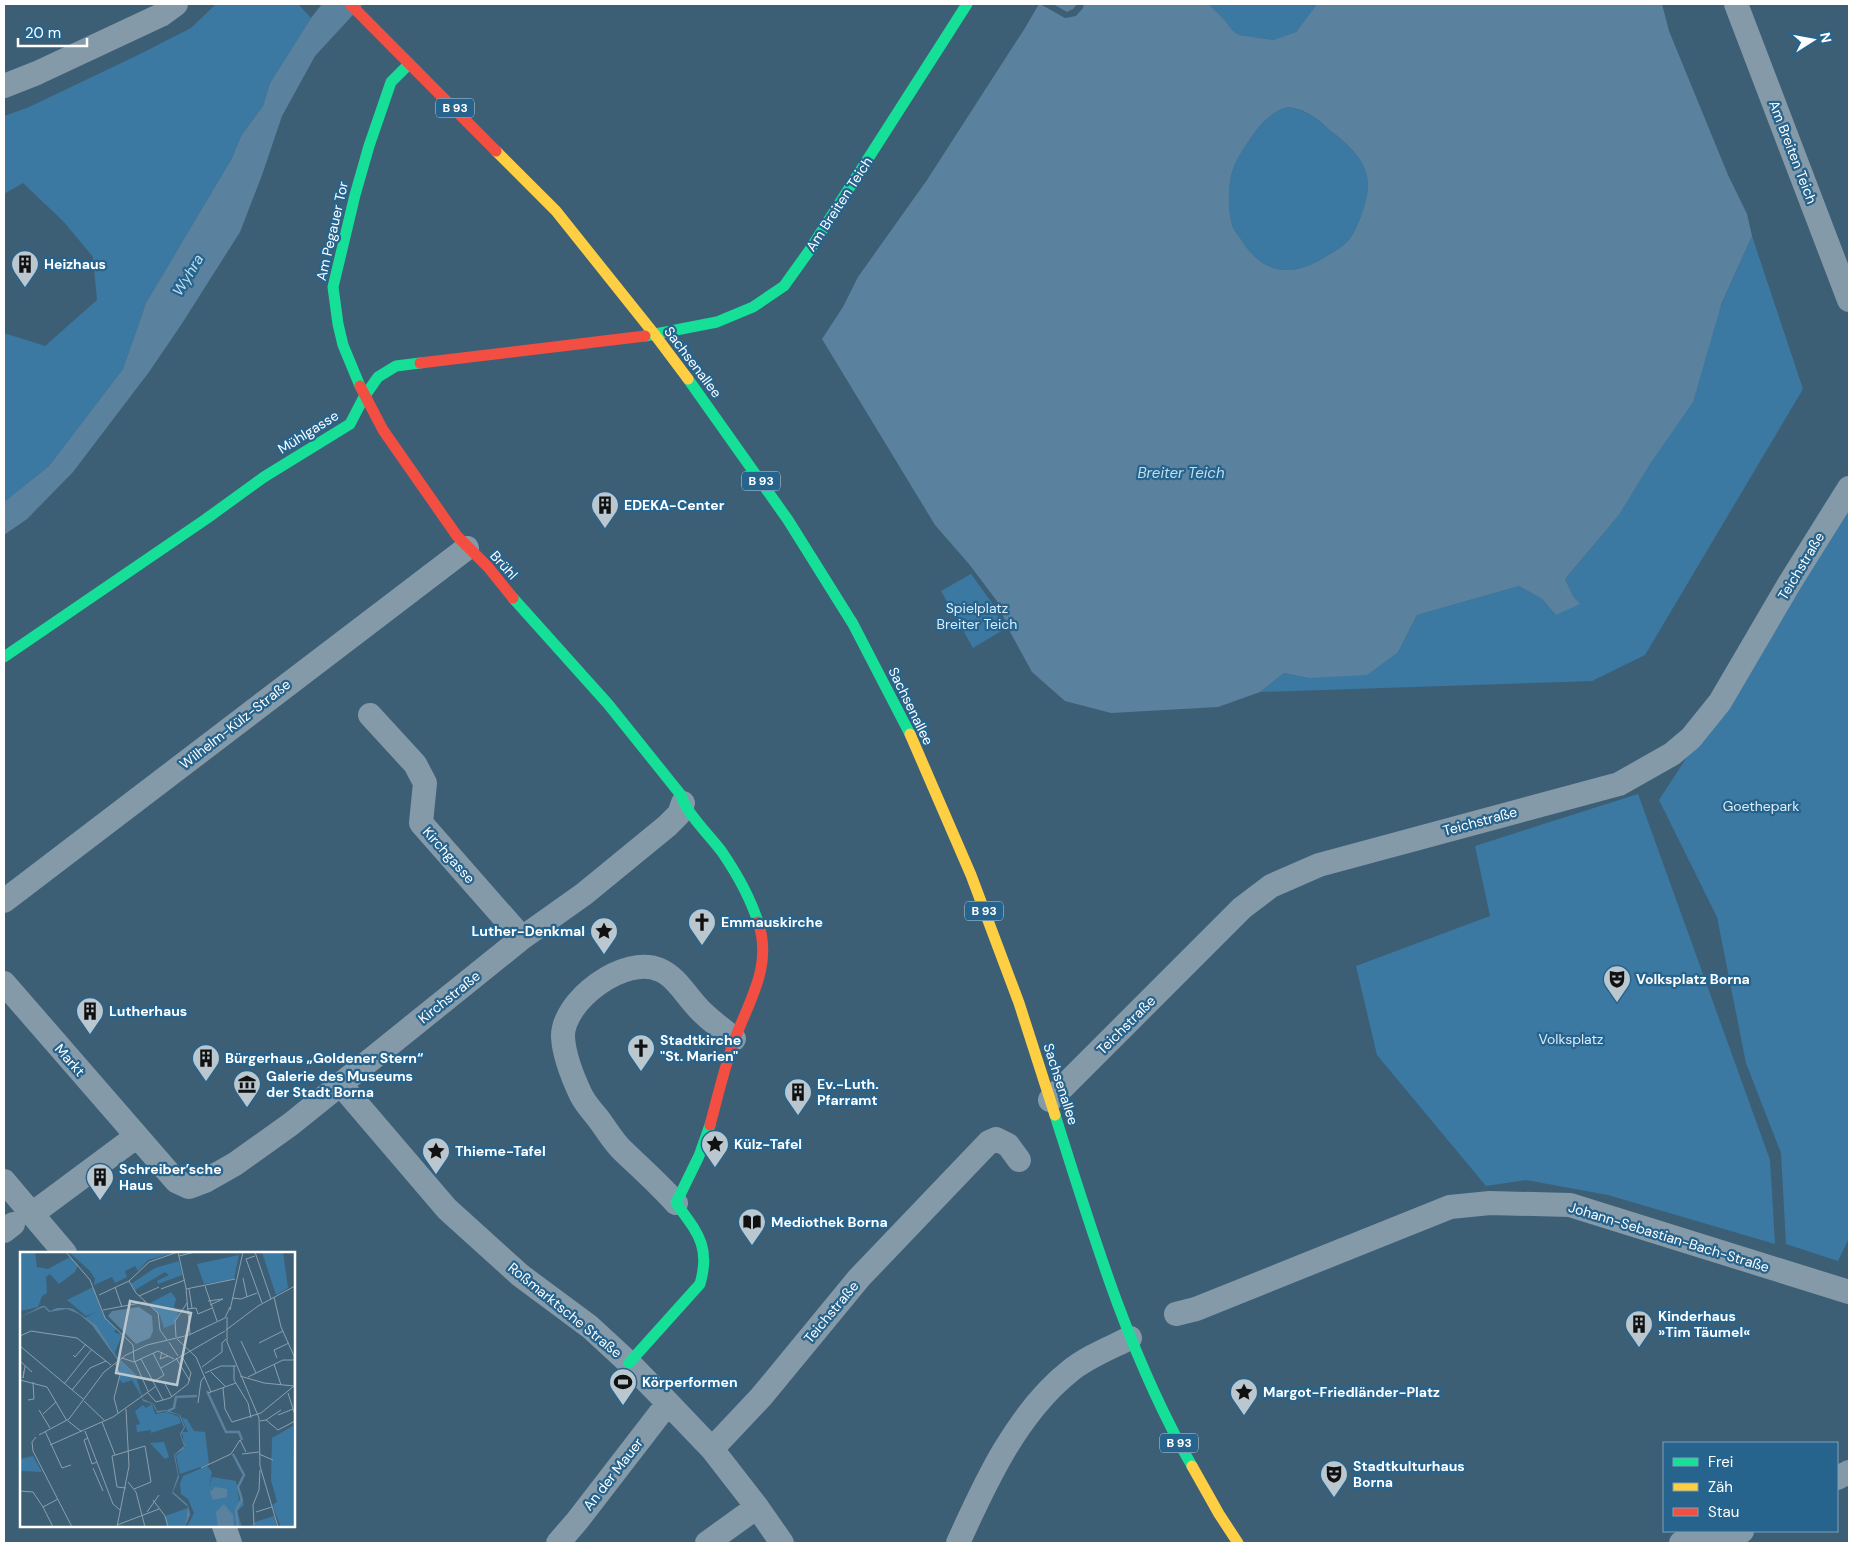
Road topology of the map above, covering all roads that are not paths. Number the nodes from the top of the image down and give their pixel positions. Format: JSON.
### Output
{"nodes":[{"id":1,"x":176,"y":4,"type":"edge"},
{"id":2,"x":350,"y":4,"type":"edge"},
{"id":3,"x":967,"y":4,"type":"edge"},
{"id":4,"x":1736,"y":4,"type":"edge"},
{"id":5,"x":409,"y":64,"type":"junction"},
{"id":6,"x":4,"y":86,"type":"edge"},
{"id":7,"x":1849,"y":300,"type":"edge"},
{"id":8,"x":338,"y":324,"type":"joint"},
{"id":9,"x":655,"y":335,"type":"junction"},
{"id":10,"x":364,"y":397,"type":"junction"},
{"id":11,"x":1849,"y":488,"type":"edge"},
{"id":12,"x":467,"y":548,"type":"junction"},
{"id":13,"x":4,"y":657,"type":"edge"},
{"id":14,"x":370,"y":715,"type":"dead end"},
{"id":15,"x":683,"y":803,"type":"junction"},
{"id":16,"x":4,"y":901,"type":"edge"},
{"id":17,"x":522,"y":938,"type":"junction"},
{"id":18,"x":4,"y":983,"type":"edge"},
{"id":19,"x":734,"y":1039,"type":"junction"},
{"id":20,"x":340,"y":1085,"type":"junction"},
{"id":21,"x":1050,"y":1100,"type":"junction"},
{"id":22,"x":137,"y":1136,"type":"junction"},
{"id":23,"x":1019,"y":1160,"type":"dead end"},
{"id":24,"x":4,"y":1181,"type":"edge"},
{"id":25,"x":205,"y":1181,"type":"joint"},
{"id":26,"x":676,"y":1202,"type":"junction"},
{"id":27,"x":16,"y":1223,"type":"edge"},
{"id":28,"x":63,"y":1252,"type":"edge"},
{"id":29,"x":1849,"y":1292,"type":"edge"},
{"id":30,"x":1176,"y":1314,"type":"dead end"},
{"id":31,"x":1130,"y":1338,"type":"junction"},
{"id":32,"x":629,"y":1363,"type":"junction"},
{"id":33,"x":668,"y":1403,"type":"junction"},
{"id":34,"x":712,"y":1450,"type":"junction"},
{"id":35,"x":757,"y":1507,"type":"junction"},
{"id":36,"x":224,"y":1527,"type":"edge"},
{"id":37,"x":1737,"y":1532,"type":"edge"},
{"id":38,"x":230,"y":1543,"type":"edge"},
{"id":39,"x":558,"y":1543,"type":"edge"},
{"id":40,"x":707,"y":1543,"type":"edge"},
{"id":41,"x":782,"y":1543,"type":"edge"},
{"id":42,"x":958,"y":1543,"type":"edge"},
{"id":43,"x":1238,"y":1543,"type":"edge"},
{"id":44,"x":1681,"y":1543,"type":"edge"}],
"edges":[{"from":1,"to":6,"type":"street"},
{"from":2,"to":5,"type":"street","name":"Sachsenallee","number":"B 93"},
{"from":3,"to":9,"type":"street","name":"Am Breiten Teich"},
{"from":4,"to":7,"type":"street","name":"Am Breiten Teich"},
{"from":5,"to":8,"type":"street","name":"Am Pegauer Tor"},
{"from":5,"to":9,"type":"street","name":"Sachsenallee","number":"B 93"},
{"from":8,"to":10,"type":"street","name":"Brühl"},
{"from":9,"to":10,"type":"street","name":"Mühlgasse"},
{"from":9,"to":21,"type":"street","name":"Sachsenallee","number":"B 93"},
{"from":10,"to":12,"type":"street","name":"Brühl"},
{"from":10,"to":13,"type":"street","name":"Mühlgasse"},
{"from":11,"to":21,"type":"street","name":"Teichstraße"},
{"from":12,"to":15,"type":"street","name":"Brühl"},
{"from":12,"to":16,"type":"street","name":"Wilhelm-Külz-Straße"},
{"from":14,"to":17,"type":"street","name":"Kirchgasse"},
{"from":15,"to":17,"type":"street","name":"Kirchstraße"},
{"from":15,"to":19,"type":"street","name":"Brühl"},
{"from":17,"to":20,"type":"street","name":"Kirchstraße"},
{"from":18,"to":22,"type":"street","name":"Markt"},
{"from":19,"to":26,"type":"street","name":"Brühl"},
{"from":19,"to":26,"type":"street"},
{"from":20,"to":25,"type":"street","name":"Kirchstraße"},
{"from":20,"to":32,"type":"street","name":"Roßmarktsche Straße"},
{"from":21,"to":31,"type":"street","name":"Sachsenallee","number":"B 93"},
{"from":22,"to":25,"type":"street","name":"Markt"},
{"from":22,"to":27,"type":"street"},
{"from":23,"to":34,"type":"street","name":"Teichstraße"},
{"from":24,"to":27,"type":"street"},
{"from":26,"to":32,"type":"street"},
{"from":27,"to":28,"type":"street"},
{"from":29,"to":30,"type":"street","name":"Johann-Sebastian-Bach-Straße"},
{"from":31,"to":42,"type":"street"},
{"from":31,"to":43,"type":"street","name":"Sachsenallee","number":"B 93"},
{"from":32,"to":33,"type":"street","name":"Roßmarktsche Straße"},
{"from":33,"to":34,"type":"street","name":"Roßmarktsche Straße"},
{"from":33,"to":39,"type":"street","name":"An der Mauer"},
{"from":34,"to":35,"type":"street","name":"Roßmarktsche Straße"},
{"from":35,"to":40,"type":"street"},
{"from":35,"to":41,"type":"street","name":"Roßmarktsche Straße"},
{"from":36,"to":38,"type":"street"},
{"from":37,"to":44,"type":"street"}]}
